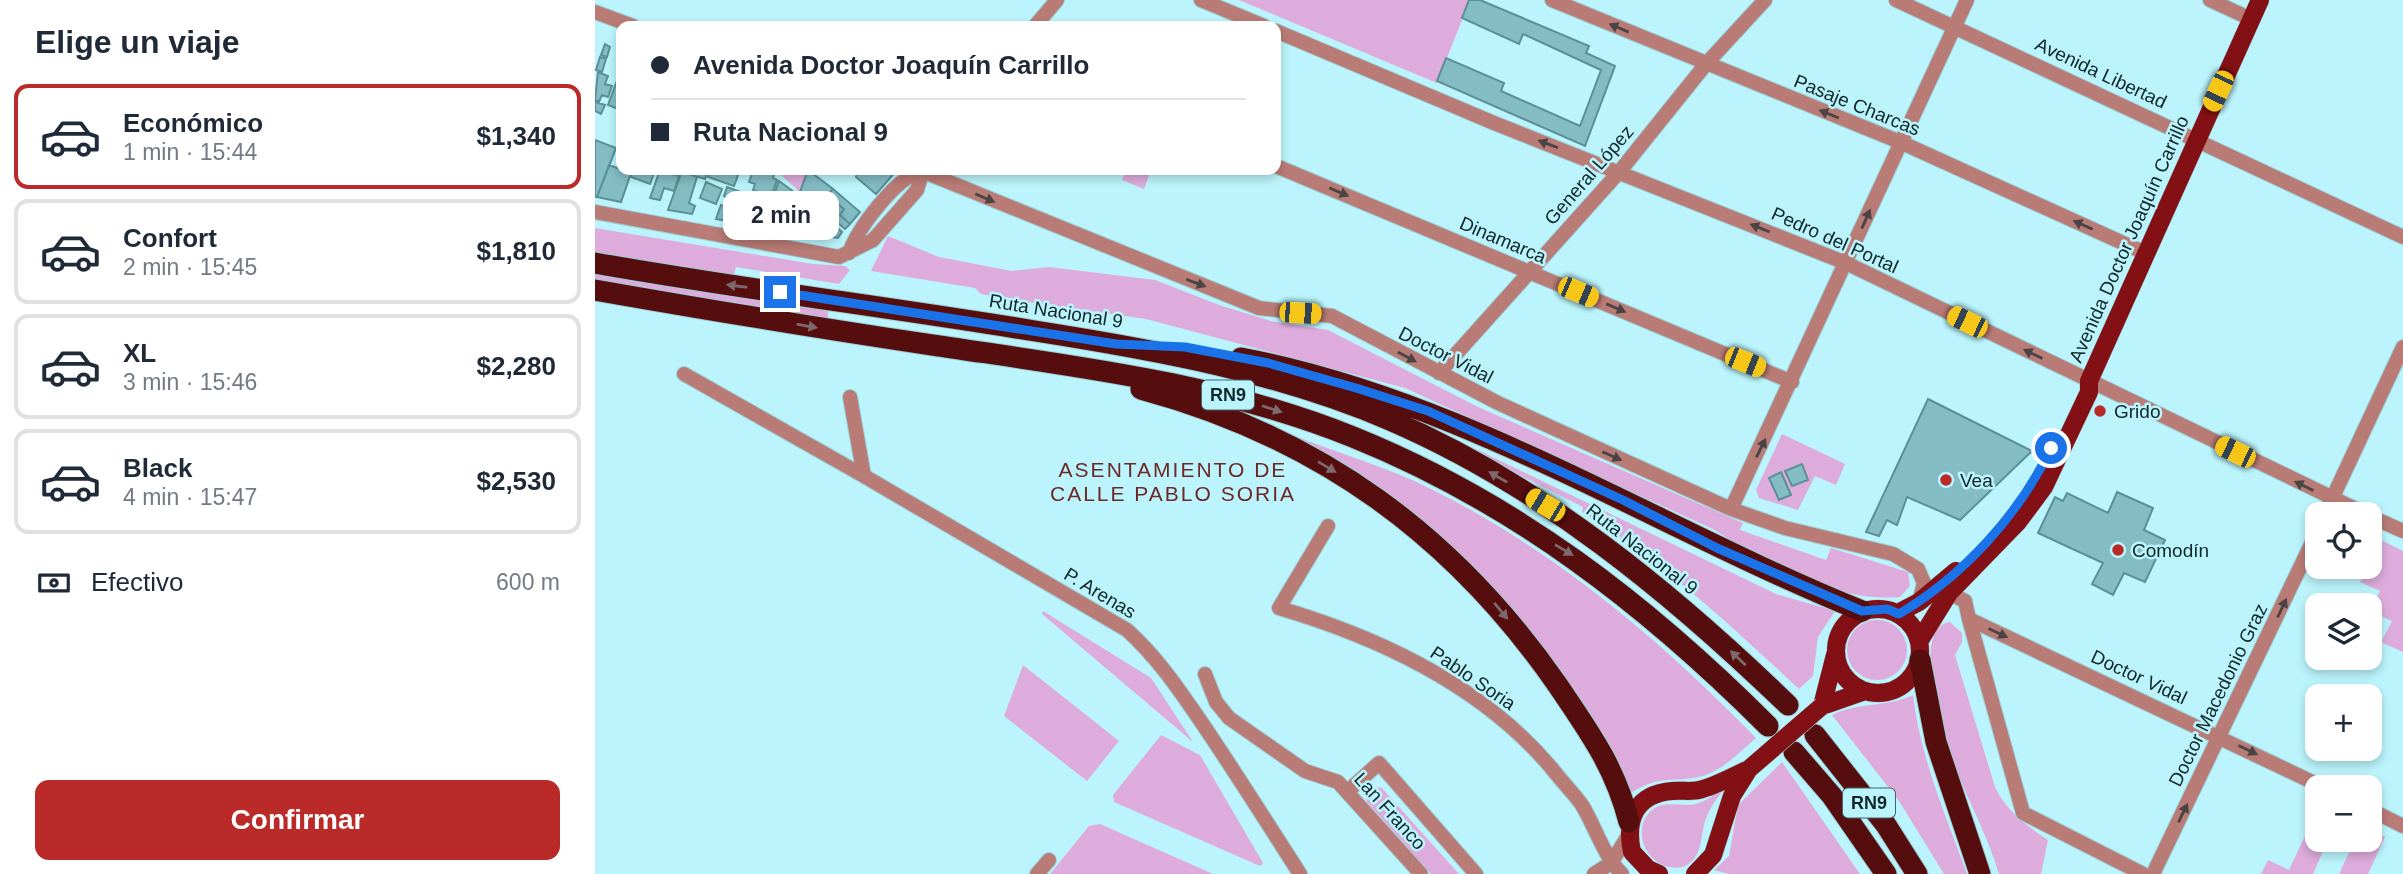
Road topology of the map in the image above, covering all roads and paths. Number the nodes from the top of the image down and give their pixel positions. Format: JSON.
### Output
{"nodes":[{"id":1,"x":1057,"y":0,"type":"edge"},
{"id":2,"x":1202,"y":0,"type":"edge"},
{"id":3,"x":1552,"y":0,"type":"edge"},
{"id":4,"x":1765,"y":0,"type":"edge"},
{"id":5,"x":1896,"y":0,"type":"edge"},
{"id":6,"x":1967,"y":0,"type":"edge"},
{"id":7,"x":2210,"y":0,"type":"edge"},
{"id":8,"x":2260,"y":0,"type":"edge"},
{"id":9,"x":595,"y":12,"type":"edge"},
{"id":10,"x":2251,"y":19,"type":"junction"},
{"id":11,"x":619,"y":21,"type":"edge"},
{"id":12,"x":1039,"y":21,"type":"edge"},
{"id":13,"x":1252,"y":21,"type":"edge"},
{"id":14,"x":1955,"y":25,"type":"junction"},
{"id":15,"x":1281,"y":33,"type":"edge"},
{"id":16,"x":1706,"y":64,"type":"junction"},
{"id":17,"x":2196,"y":139,"type":"junction"},
{"id":18,"x":1900,"y":142,"type":"junction"},
{"id":19,"x":1281,"y":168,"type":"edge"},
{"id":20,"x":1620,"y":171,"type":"junction"},
{"id":21,"x":921,"y":175,"type":"edge"},
{"id":22,"x":934,"y":175,"type":"edge"},
{"id":23,"x":595,"y":212,"type":"edge"},
{"id":24,"x":2403,"y":237,"type":"edge"},
{"id":25,"x":2145,"y":253,"type":"junction"},
{"id":26,"x":595,"y":263,"type":"edge"},
{"id":27,"x":1846,"y":263,"type":"junction"},
{"id":28,"x":1530,"y":272,"type":"junction"},
{"id":29,"x":595,"y":290,"type":"edge"},
{"id":30,"x":1116,"y":344,"type":"junction"},
{"id":31,"x":2403,"y":347,"type":"edge"},
{"id":32,"x":1034,"y":359,"type":"junction"},
{"id":33,"x":1439,"y":373,"type":"junction"},
{"id":34,"x":684,"y":374,"type":"dead end"},
{"id":35,"x":2397,"y":377,"type":"edge"},
{"id":36,"x":2089,"y":381,"type":"junction"},
{"id":37,"x":1793,"y":382,"type":"junction"},
{"id":38,"x":849,"y":397,"type":"dead end"},
{"id":39,"x":864,"y":476,"type":"junction"},
{"id":40,"x":2332,"y":499,"type":"junction"},
{"id":41,"x":2331,"y":502,"type":"edge"},
{"id":42,"x":2339,"y":502,"type":"edge"},
{"id":43,"x":1731,"y":509,"type":"junction"},
{"id":44,"x":2382,"y":522,"type":"edge"},
{"id":45,"x":1328,"y":526,"type":"dead end"},
{"id":46,"x":2403,"y":531,"type":"edge"},
{"id":47,"x":2305,"y":558,"type":"edge"},
{"id":48,"x":1949,"y":593,"type":"junction"},
{"id":49,"x":1919,"y":601,"type":"junction"},
{"id":50,"x":1862,"y":611,"type":"junction"},
{"id":51,"x":1899,"y":614,"type":"junction"},
{"id":52,"x":1969,"y":619,"type":"junction"},
{"id":53,"x":1920,"y":650,"type":"junction"},
{"id":54,"x":1836,"y":652,"type":"junction"},
{"id":55,"x":1205,"y":674,"type":"dead end"},
{"id":56,"x":1865,"y":691,"type":"junction"},
{"id":57,"x":1788,"y":705,"type":"dead end"},
{"id":58,"x":1822,"y":706,"type":"junction"},
{"id":59,"x":1768,"y":726,"type":"dead end"},
{"id":60,"x":1815,"y":735,"type":"dead end"},
{"id":61,"x":2221,"y":737,"type":"junction"},
{"id":62,"x":1794,"y":752,"type":"dead end"},
{"id":63,"x":1749,"y":769,"type":"junction"},
{"id":64,"x":2305,"y":778,"type":"edge"},
{"id":65,"x":1347,"y":792,"type":"junction"},
{"id":66,"x":2382,"y":815,"type":"edge"},
{"id":67,"x":2403,"y":825,"type":"edge"},
{"id":68,"x":1629,"y":829,"type":"junction"},
{"id":69,"x":1049,"y":860,"type":"dead end"},
{"id":70,"x":1611,"y":863,"type":"junction"},
{"id":71,"x":1037,"y":874,"type":"edge"},
{"id":72,"x":1300,"y":874,"type":"edge"},
{"id":73,"x":1421,"y":874,"type":"edge"},
{"id":74,"x":1476,"y":874,"type":"edge"},
{"id":75,"x":1594,"y":874,"type":"edge"},
{"id":76,"x":1622,"y":874,"type":"edge"},
{"id":77,"x":1654,"y":874,"type":"edge"},
{"id":78,"x":1659,"y":874,"type":"edge"},
{"id":79,"x":1695,"y":874,"type":"edge"},
{"id":80,"x":1886,"y":874,"type":"edge"},
{"id":81,"x":1917,"y":874,"type":"edge"},
{"id":82,"x":1980,"y":874,"type":"edge"},
{"id":83,"x":2143,"y":874,"type":"edge"},
{"id":84,"x":2153,"y":874,"type":"edge"}],
"edges":[{"from":1,"to":12,"type":"street"},
{"from":2,"to":13,"type":"street"},
{"from":16,"to":3,"type":"street","name":"Pasaje Charcas","one_way":true},
{"from":4,"to":16,"type":"street","name":"General López"},
{"from":5,"to":14,"type":"street","name":"Avenida Libertad"},
{"from":6,"to":14,"type":"street"},
{"from":7,"to":10,"type":"street"},
{"from":8,"to":10,"type":"main road","name":"Avenida Doctor Joaquín Carrillo"},
{"from":9,"to":11,"type":"street"},
{"from":10,"to":17,"type":"main road","name":"Avenida Doctor Joaquín Carrillo"},
{"from":14,"to":17,"type":"street","name":"Avenida Libertad"},
{"from":14,"to":18,"type":"street"},
{"from":20,"to":15,"type":"street","name":"Pedro del Portal","one_way":true},
{"from":18,"to":16,"type":"street","name":"Pasaje Charcas","one_way":true},
{"from":16,"to":20,"type":"street","name":"General López"},
{"from":17,"to":24,"type":"street","name":"Avenida Libertad"},
{"from":17,"to":25,"type":"main road","name":"Avenida Doctor Joaquín Carrillo"},
{"from":25,"to":18,"type":"street","name":"Pasaje Charcas","one_way":true},
{"from":27,"to":18,"type":"street","one_way":true},
{"from":19,"to":28,"type":"street","name":"Dinamarca","one_way":true},
{"from":27,"to":20,"type":"street","name":"Pedro del Portal","one_way":true},
{"from":20,"to":28,"type":"street","name":"General López"},
{"from":21,"to":23,"type":"street"},
{"from":22,"to":33,"type":"street","name":"Doctor Vidal","one_way":true},
{"from":25,"to":36,"type":"main road","name":"Avenida Doctor Joaquín Carrillo"},
{"from":30,"to":26,"type":"highway","name":"Ruta Nacional 9","number":"RN9","one_way":true},
{"from":36,"to":27,"type":"street","name":"Pedro del Portal","one_way":true},
{"from":27,"to":37,"type":"street"},
{"from":28,"to":33,"type":"street","name":"General López"},
{"from":28,"to":37,"type":"street","name":"Dinamarca","one_way":true},
{"from":29,"to":32,"type":"highway","number":"RN9","one_way":true},
{"from":30,"to":50,"type":"highway"},
{"from":57,"to":30,"type":"highway","name":"Ruta Nacional 9","number":"RN9","one_way":true},
{"from":31,"to":35,"type":"street"},
{"from":32,"to":59,"type":"highway","number":"RN9","one_way":true},
{"from":32,"to":68,"type":"highway","one_way":true},
{"from":33,"to":43,"type":"street","name":"Doctor Vidal","one_way":true},
{"from":34,"to":39,"type":"street","name":"P. Arenas"},
{"from":35,"to":40,"type":"street"},
{"from":40,"to":36,"type":"street","name":"Pedro del Portal","one_way":true},
{"from":36,"to":48,"type":"main road","name":"Avenida Doctor Joaquín Carrillo"},
{"from":36,"to":49,"type":"main road","name":"Avenida Doctor Joaquín Carrillo"},
{"from":43,"to":37,"type":"street","one_way":true},
{"from":38,"to":39,"type":"street"},
{"from":39,"to":72,"type":"street","name":"P. Arenas"},
{"from":40,"to":41,"type":"street"},
{"from":40,"to":42,"type":"street","name":"Pedro del Portal"},
{"from":43,"to":49,"type":"street","name":"Doctor Vidal"},
{"from":44,"to":46,"type":"street","name":"Pedro del Portal"},
{"from":45,"to":70,"type":"street","name":"Pablo Soria"},
{"from":61,"to":47,"type":"street","name":"Doctor Macedonio Graz","one_way":true},
{"from":48,"to":52,"type":"street","name":"Doctor Vidal"},
{"from":48,"to":53,"type":"main road","name":"Avenida Doctor Joaquín Carrillo"},
{"from":49,"to":51,"type":"main road","name":"Avenida Doctor Joaquín Carrillo"},
{"from":50,"to":51,"type":"main road"},
{"from":50,"to":54,"type":"main road"},
{"from":51,"to":53,"type":"main road"},
{"from":52,"to":61,"type":"street","name":"Doctor Vidal","one_way":true},
{"from":52,"to":83,"type":"street"},
{"from":53,"to":56,"type":"main road"},
{"from":53,"to":82,"type":"highway"},
{"from":54,"to":56,"type":"main road"},
{"from":54,"to":58,"type":"main road"},
{"from":55,"to":65,"type":"street","name":"Lan Franco"},
{"from":56,"to":58,"type":"main road"},
{"from":58,"to":63,"type":"main road","bridge":true},
{"from":60,"to":81,"type":"highway","number":"RN9"},
{"from":61,"to":64,"type":"street","name":"Doctor Vidal","one_way":true},
{"from":84,"to":61,"type":"street","name":"Doctor Macedonio Graz","one_way":true},
{"from":62,"to":80,"type":"highway","number":"RN9"},
{"from":63,"to":68,"type":"main road"},
{"from":63,"to":79,"type":"main road"},
{"from":65,"to":73,"type":"street","name":"Lan Franco"},
{"from":65,"to":74,"type":"street"},
{"from":66,"to":67,"type":"street"},
{"from":68,"to":70,"type":"street"},
{"from":68,"to":78,"type":"main road"},
{"from":69,"to":71,"type":"street"},
{"from":70,"to":75,"type":"street"},
{"from":70,"to":76,"type":"street","name":"Pablo Soria"},
{"from":70,"to":77,"type":"street"}]}
